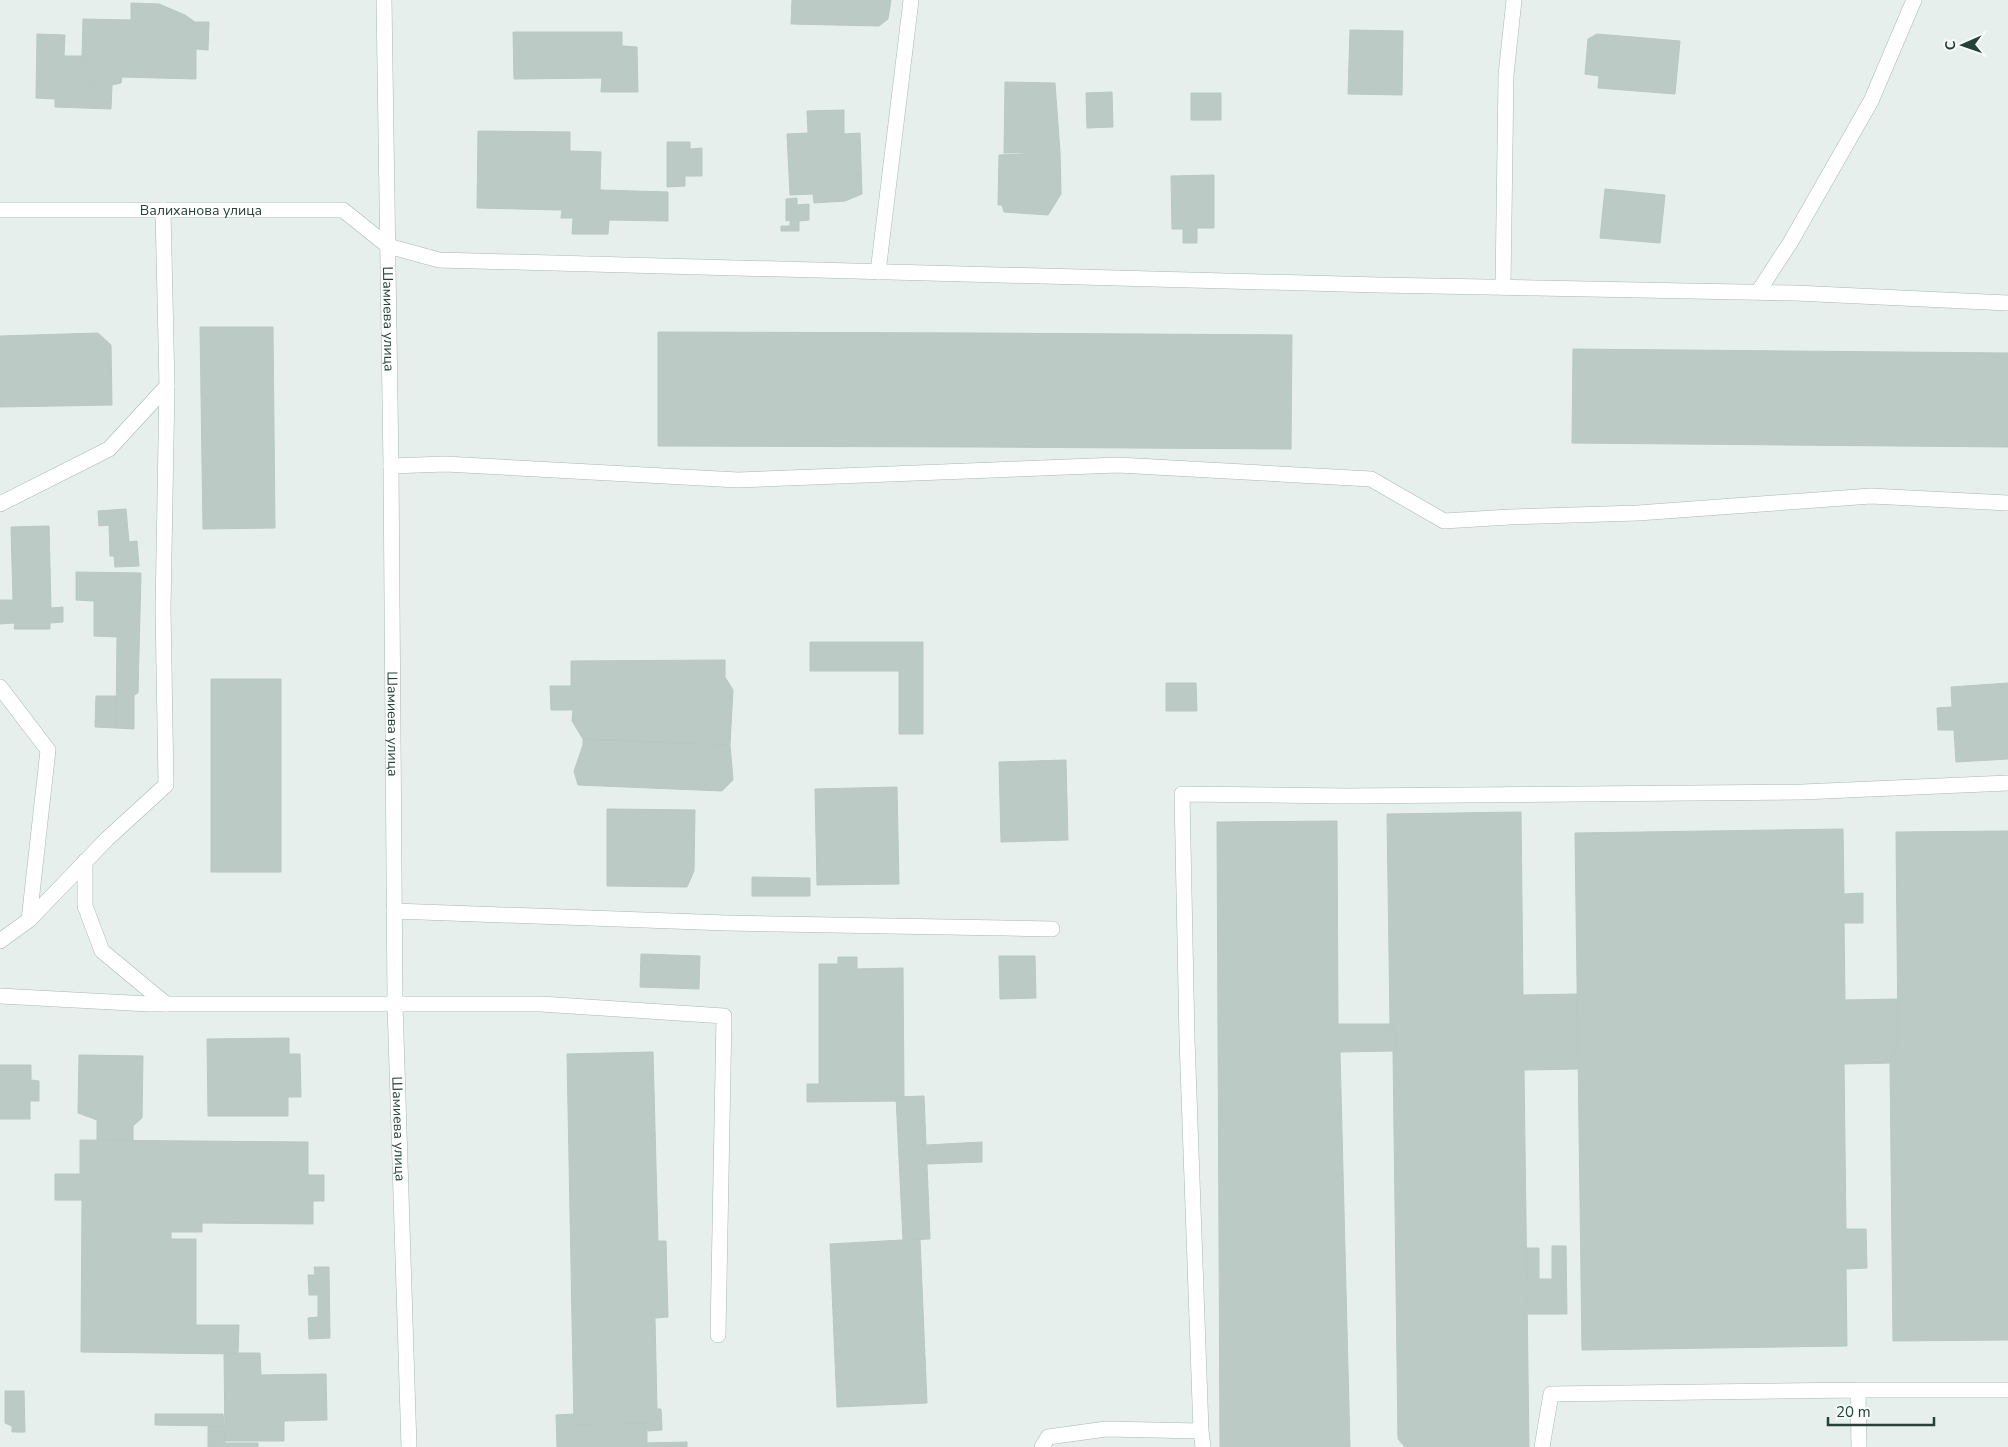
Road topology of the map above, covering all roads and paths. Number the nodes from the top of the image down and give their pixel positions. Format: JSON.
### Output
{"nodes":[{"id":1,"x":384,"y":0,"type":"edge"},
{"id":2,"x":912,"y":0,"type":"edge"},
{"id":3,"x":1514,"y":0,"type":"edge"},
{"id":4,"x":1914,"y":0,"type":"edge"},
{"id":5,"x":0,"y":210,"type":"edge"},
{"id":6,"x":163,"y":210,"type":"junction"},
{"id":7,"x":388,"y":246,"type":"junction"},
{"id":8,"x":878,"y":272,"type":"junction"},
{"id":9,"x":1503,"y":287,"type":"junction"},
{"id":10,"x":1758,"y":292,"type":"junction"},
{"id":11,"x":2008,"y":302,"type":"edge"},
{"id":12,"x":167,"y":386,"type":"junction"},
{"id":13,"x":391,"y":466,"type":"junction"},
{"id":14,"x":2008,"y":503,"type":"edge"},
{"id":15,"x":0,"y":504,"type":"edge"},
{"id":16,"x":0,"y":687,"type":"edge"},
{"id":17,"x":2008,"y":783,"type":"edge"},
{"id":18,"x":85,"y":861,"type":"junction"},
{"id":19,"x":394,"y":910,"type":"junction"},
{"id":20,"x":29,"y":920,"type":"junction"},
{"id":21,"x":1052,"y":929,"type":"dead end"},
{"id":22,"x":0,"y":941,"type":"edge"},
{"id":23,"x":0,"y":996,"type":"edge"},
{"id":24,"x":166,"y":1004,"type":"junction"},
{"id":25,"x":395,"y":1004,"type":"junction"},
{"id":26,"x":718,"y":1335,"type":"dead end"},
{"id":27,"x":1858,"y":1390,"type":"junction"},
{"id":28,"x":2008,"y":1390,"type":"edge"},
{"id":29,"x":1200,"y":1431,"type":"junction"},
{"id":30,"x":408,"y":1447,"type":"edge"},
{"id":31,"x":1042,"y":1447,"type":"edge"},
{"id":32,"x":1203,"y":1447,"type":"edge"},
{"id":33,"x":1542,"y":1447,"type":"edge"},
{"id":34,"x":1859,"y":1447,"type":"edge"}],
"edges":[{"from":1,"to":7,"type":"street","name":"Шамиева улица"},
{"from":2,"to":8,"type":"street"},
{"from":3,"to":9,"type":"street"},
{"from":4,"to":10,"type":"street"},
{"from":5,"to":6,"type":"street","name":"Валиханова улица"},
{"from":6,"to":7,"type":"street","name":"Валиханова улица"},
{"from":6,"to":12,"type":"street"},
{"from":7,"to":8,"type":"street"},
{"from":7,"to":13,"type":"street","name":"Шамиева улица"},
{"from":8,"to":9,"type":"street"},
{"from":9,"to":10,"type":"street"},
{"from":10,"to":11,"type":"street"},
{"from":12,"to":15,"type":"street"},
{"from":12,"to":18,"type":"street"},
{"from":13,"to":14,"type":"street"},
{"from":13,"to":19,"type":"street","name":"Шамиева улица"},
{"from":16,"to":20,"type":"street"},
{"from":17,"to":29,"type":"street"},
{"from":18,"to":20,"type":"street"},
{"from":18,"to":24,"type":"street"},
{"from":19,"to":21,"type":"street"},
{"from":19,"to":25,"type":"street","name":"Шамиева улица"},
{"from":20,"to":22,"type":"street"},
{"from":23,"to":24,"type":"street"},
{"from":24,"to":25,"type":"street"},
{"from":25,"to":26,"type":"street"},
{"from":25,"to":30,"type":"street","name":"Шамиева улица"},
{"from":27,"to":28,"type":"street"},
{"from":27,"to":33,"type":"street"},
{"from":27,"to":34,"type":"street"},
{"from":29,"to":31,"type":"street"},
{"from":29,"to":32,"type":"street"}]}
